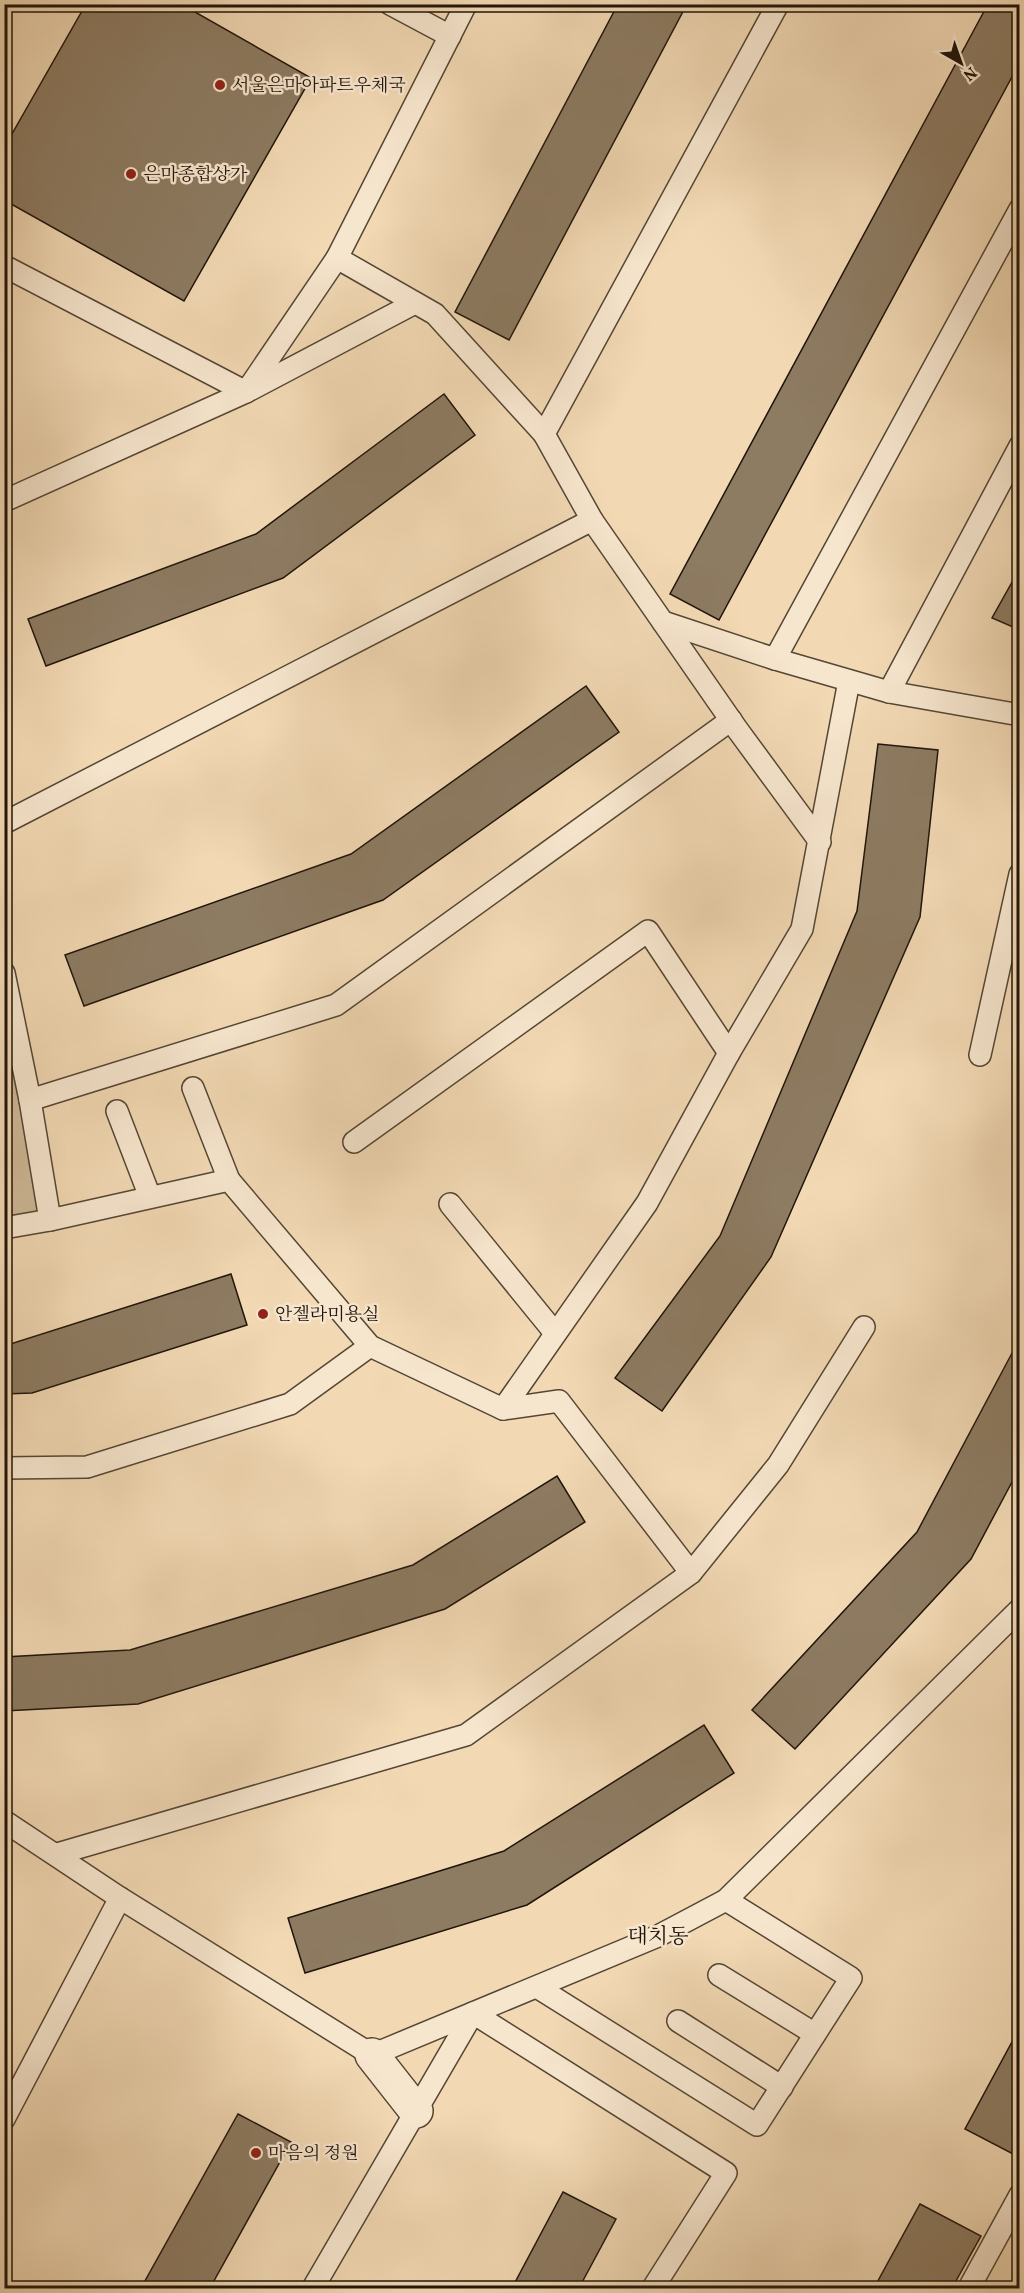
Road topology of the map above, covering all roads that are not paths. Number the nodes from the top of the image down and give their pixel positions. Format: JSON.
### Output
{"nodes":[{"id":1,"x":390,"y":4,"type":"edge"},
{"id":2,"x":466,"y":4,"type":"edge"},
{"id":3,"x":778,"y":4,"type":"edge"},
{"id":4,"x":450,"y":36,"type":"junction"},
{"id":5,"x":1020,"y":209,"type":"edge"},
{"id":6,"x":337,"y":258,"type":"junction"},
{"id":7,"x":4,"y":266,"type":"edge"},
{"id":8,"x":415,"y":303,"type":"junction"},
{"id":9,"x":246,"y":392,"type":"junction"},
{"id":10,"x":544,"y":434,"type":"junction"},
{"id":11,"x":1020,"y":446,"type":"edge"},
{"id":12,"x":4,"y":501,"type":"edge"},
{"id":13,"x":592,"y":520,"type":"junction"},
{"id":14,"x":663,"y":622,"type":"junction"},
{"id":15,"x":775,"y":659,"type":"junction"},
{"id":16,"x":849,"y":681,"type":"junction"},
{"id":17,"x":889,"y":692,"type":"junction"},
{"id":18,"x":1020,"y":715,"type":"edge"},
{"id":19,"x":731,"y":720,"type":"junction"},
{"id":20,"x":4,"y":823,"type":"edge"},
{"id":21,"x":820,"y":842,"type":"junction"},
{"id":22,"x":1020,"y":874,"type":"edge"},
{"id":23,"x":4,"y":973,"type":"edge"},
{"id":24,"x":729,"y":1053,"type":"junction"},
{"id":25,"x":980,"y":1055,"type":"dead end"},
{"id":26,"x":193,"y":1088,"type":"dead end"},
{"id":27,"x":30,"y":1100,"type":"junction"},
{"id":28,"x":117,"y":1111,"type":"dead end"},
{"id":29,"x":354,"y":1142,"type":"dead end"},
{"id":30,"x":229,"y":1180,"type":"junction"},
{"id":31,"x":150,"y":1197,"type":"junction"},
{"id":32,"x":450,"y":1204,"type":"dead end"},
{"id":33,"x":50,"y":1220,"type":"junction"},
{"id":34,"x":4,"y":1228,"type":"edge"},
{"id":35,"x":864,"y":1328,"type":"dead end"},
{"id":36,"x":555,"y":1333,"type":"junction"},
{"id":37,"x":370,"y":1346,"type":"junction"},
{"id":38,"x":503,"y":1409,"type":"junction"},
{"id":39,"x":4,"y":1468,"type":"edge"},
{"id":40,"x":692,"y":1573,"type":"junction"},
{"id":41,"x":1020,"y":1609,"type":"edge"},
{"id":42,"x":4,"y":1821,"type":"edge"},
{"id":43,"x":57,"y":1854,"type":"junction"},
{"id":44,"x":120,"y":1898,"type":"junction"},
{"id":45,"x":726,"y":1900,"type":"junction"},
{"id":46,"x":719,"y":1976,"type":"dead end"},
{"id":47,"x":537,"y":1987,"type":"junction"},
{"id":48,"x":473,"y":2013,"type":"junction"},
{"id":49,"x":678,"y":2021,"type":"dead end"},
{"id":50,"x":815,"y":2034,"type":"junction"},
{"id":51,"x":372,"y":2055,"type":"junction"},
{"id":52,"x":782,"y":2086,"type":"junction"},
{"id":53,"x":416,"y":2110,"type":"junction"},
{"id":54,"x":4,"y":2119,"type":"edge"},
{"id":55,"x":1020,"y":2195,"type":"edge"},
{"id":56,"x":313,"y":2289,"type":"edge"},
{"id":57,"x":653,"y":2289,"type":"edge"},
{"id":58,"x":969,"y":2289,"type":"edge"}],
"edges":[{"from":1,"to":4,"type":"lane"},
{"from":2,"to":4,"type":"lane"},
{"from":3,"to":10,"type":"lane"},
{"from":4,"to":6,"type":"lane"},
{"from":5,"to":15,"type":"lane"},
{"from":6,"to":8,"type":"lane"},
{"from":6,"to":9,"type":"lane"},
{"from":7,"to":9,"type":"lane"},
{"from":8,"to":9,"type":"lane"},
{"from":8,"to":10,"type":"lane"},
{"from":9,"to":12,"type":"lane"},
{"from":10,"to":13,"type":"lane"},
{"from":11,"to":17,"type":"lane"},
{"from":13,"to":14,"type":"lane"},
{"from":13,"to":20,"type":"lane"},
{"from":14,"to":15,"type":"lane"},
{"from":14,"to":19,"type":"lane"},
{"from":15,"to":16,"type":"lane"},
{"from":16,"to":17,"type":"lane"},
{"from":16,"to":21,"type":"lane"},
{"from":17,"to":18,"type":"lane"},
{"from":19,"to":21,"type":"lane"},
{"from":19,"to":27,"type":"lane"},
{"from":21,"to":24,"type":"lane"},
{"from":22,"to":25,"type":"lane"},
{"from":23,"to":27,"type":"lane"},
{"from":24,"to":29,"type":"lane"},
{"from":24,"to":36,"type":"lane"},
{"from":26,"to":30,"type":"lane"},
{"from":27,"to":33,"type":"lane"},
{"from":28,"to":31,"type":"lane"},
{"from":30,"to":31,"type":"lane"},
{"from":30,"to":37,"type":"lane"},
{"from":31,"to":33,"type":"lane"},
{"from":32,"to":36,"type":"lane"},
{"from":33,"to":34,"type":"lane"},
{"from":35,"to":40,"type":"lane"},
{"from":36,"to":38,"type":"lane"},
{"from":37,"to":38,"type":"lane"},
{"from":37,"to":39,"type":"lane"},
{"from":38,"to":40,"type":"lane"},
{"from":40,"to":43,"type":"lane"},
{"from":41,"to":45,"type":"lane"},
{"from":42,"to":43,"type":"lane"},
{"from":43,"to":44,"type":"lane"},
{"from":44,"to":51,"type":"lane"},
{"from":44,"to":54,"type":"lane"},
{"from":45,"to":47,"type":"lane"},
{"from":45,"to":50,"type":"lane"},
{"from":46,"to":50,"type":"lane"},
{"from":47,"to":48,"type":"lane"},
{"from":47,"to":52,"type":"lane"},
{"from":48,"to":51,"type":"lane"},
{"from":48,"to":53,"type":"lane"},
{"from":48,"to":57,"type":"lane"},
{"from":49,"to":52,"type":"lane"},
{"from":50,"to":52,"type":"lane"},
{"from":51,"to":53,"type":"street"},
{"from":53,"to":56,"type":"lane"},
{"from":55,"to":58,"type":"lane"}]}
